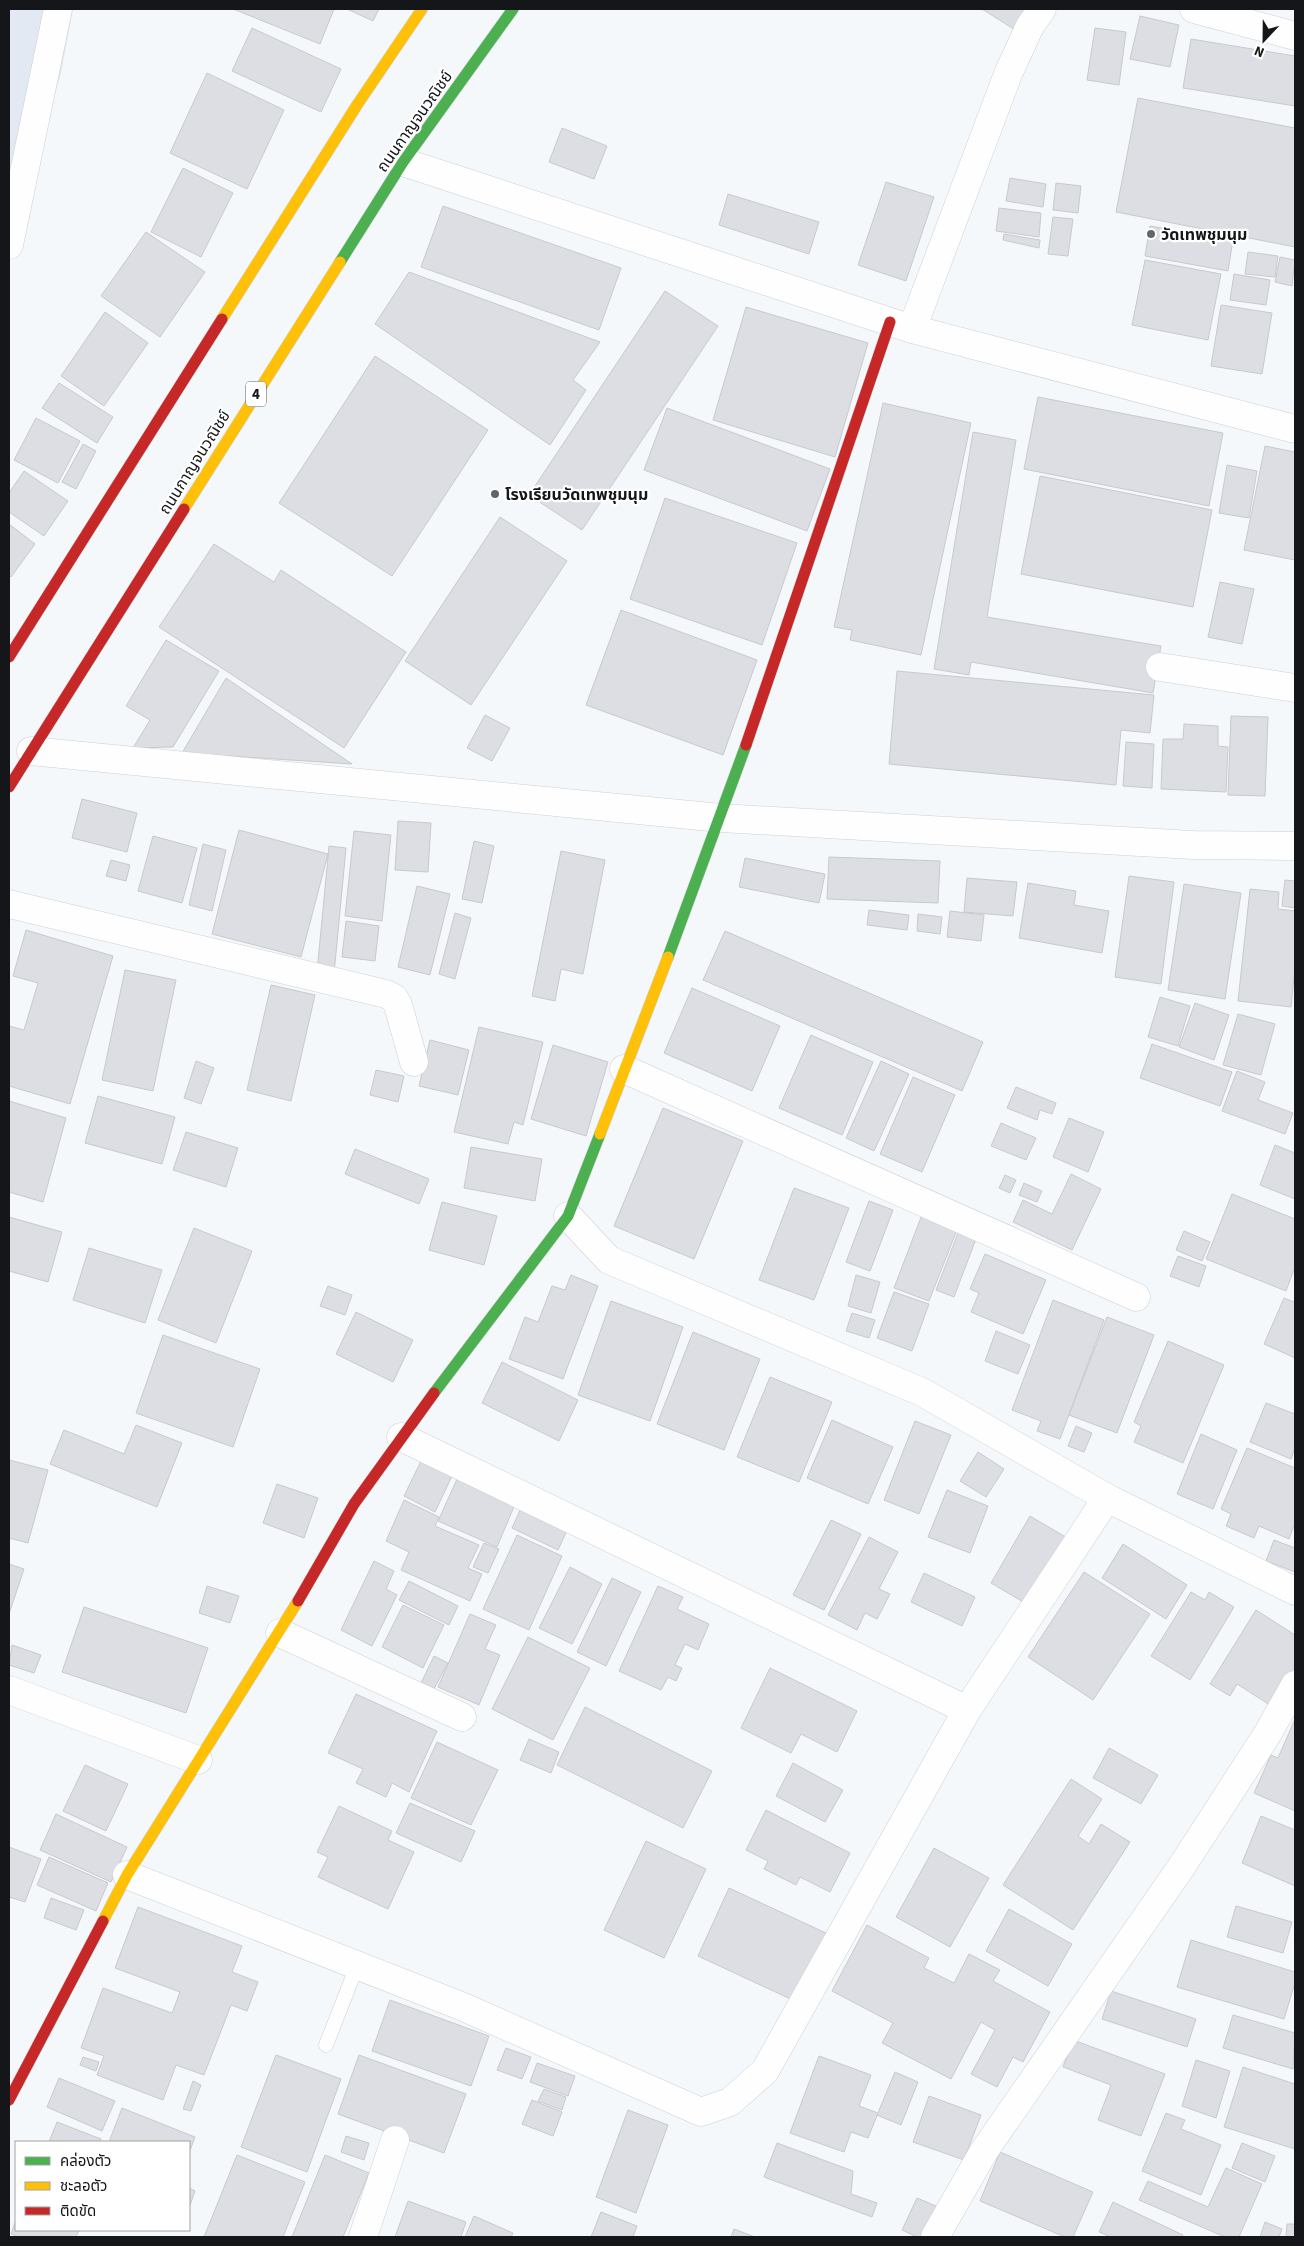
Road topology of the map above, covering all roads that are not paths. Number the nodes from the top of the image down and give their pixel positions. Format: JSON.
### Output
{"nodes":[{"id":1,"x":58,"y":9,"type":"edge"},
{"id":2,"x":422,"y":9,"type":"edge"},
{"id":3,"x":513,"y":9,"type":"edge"},
{"id":4,"x":1042,"y":9,"type":"edge"},
{"id":5,"x":1194,"y":9,"type":"edge"},
{"id":6,"x":1295,"y":36,"type":"edge"},
{"id":7,"x":403,"y":162,"type":"junction"},
{"id":8,"x":9,"y":245,"type":"edge"},
{"id":9,"x":901,"y":325,"type":"junction"},
{"id":10,"x":1295,"y":429,"type":"edge"},
{"id":11,"x":9,"y":657,"type":"edge"},
{"id":12,"x":1160,"y":667,"type":"dead end"},
{"id":13,"x":1295,"y":688,"type":"edge"},
{"id":14,"x":31,"y":751,"type":"junction"},
{"id":15,"x":9,"y":787,"type":"edge"},
{"id":16,"x":721,"y":818,"type":"junction"},
{"id":17,"x":1295,"y":846,"type":"edge"},
{"id":18,"x":9,"y":904,"type":"edge"},
{"id":19,"x":414,"y":1062,"type":"dead end"},
{"id":20,"x":624,"y":1069,"type":"junction"},
{"id":21,"x":568,"y":1216,"type":"junction"},
{"id":22,"x":1136,"y":1297,"type":"dead end"},
{"id":23,"x":401,"y":1437,"type":"junction"},
{"id":24,"x":1107,"y":1498,"type":"junction"},
{"id":25,"x":1295,"y":1591,"type":"edge"},
{"id":26,"x":280,"y":1633,"type":"junction"},
{"id":27,"x":1295,"y":1686,"type":"edge"},
{"id":28,"x":9,"y":1690,"type":"edge"},
{"id":29,"x":968,"y":1710,"type":"junction"},
{"id":30,"x":462,"y":1717,"type":"dead end"},
{"id":31,"x":198,"y":1760,"type":"junction"},
{"id":32,"x":127,"y":1875,"type":"junction"},
{"id":33,"x":357,"y":1966,"type":"junction"},
{"id":34,"x":326,"y":2045,"type":"dead end"},
{"id":35,"x":9,"y":2100,"type":"edge"},
{"id":36,"x":395,"y":2140,"type":"dead end"},
{"id":37,"x":363,"y":2237,"type":"edge"},
{"id":38,"x":935,"y":2237,"type":"edge"}],
"edges":[{"from":1,"to":8,"type":"street"},
{"from":2,"to":11,"type":"main road"},
{"from":3,"to":7,"type":"main road","name":"ถนนกาญจนวณิชย์","number":"4"},
{"from":4,"to":9,"type":"street"},
{"from":5,"to":6,"type":"street"},
{"from":7,"to":9,"type":"street"},
{"from":7,"to":14,"type":"main road","name":"ถนนกาญจนวณิชย์","number":"4"},
{"from":9,"to":10,"type":"street"},
{"from":9,"to":16,"type":"main road"},
{"from":12,"to":13,"type":"street"},
{"from":14,"to":15,"type":"main road","name":"ถนนกาญจนวณิชย์","number":"4"},
{"from":14,"to":16,"type":"street"},
{"from":16,"to":17,"type":"street"},
{"from":16,"to":20,"type":"main road"},
{"from":18,"to":19,"type":"street"},
{"from":20,"to":21,"type":"main road"},
{"from":20,"to":22,"type":"street"},
{"from":21,"to":23,"type":"main road"},
{"from":21,"to":24,"type":"street"},
{"from":23,"to":26,"type":"main road"},
{"from":23,"to":29,"type":"street"},
{"from":24,"to":25,"type":"street"},
{"from":24,"to":29,"type":"street"},
{"from":26,"to":30,"type":"street"},
{"from":26,"to":31,"type":"main road"},
{"from":27,"to":38,"type":"street"},
{"from":28,"to":31,"type":"street"},
{"from":29,"to":33,"type":"street"},
{"from":31,"to":32,"type":"main road"},
{"from":32,"to":33,"type":"street"},
{"from":32,"to":35,"type":"main road"},
{"from":33,"to":34,"type":"lane"},
{"from":36,"to":37,"type":"street"}]}
